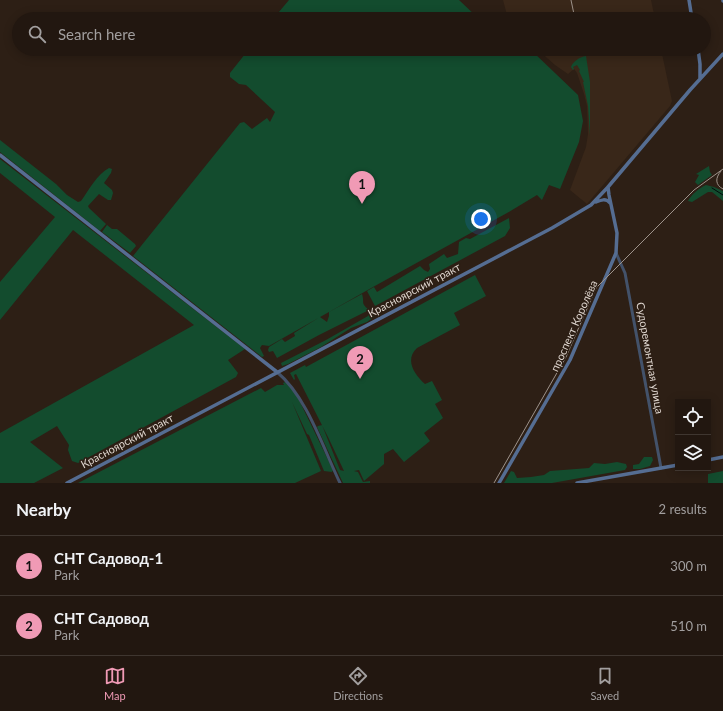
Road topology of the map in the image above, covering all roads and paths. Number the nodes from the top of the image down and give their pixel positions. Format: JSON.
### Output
{"nodes":[{"id":1,"x":688,"y":0,"type":"edge"},
{"id":2,"x":691,"y":12,"type":"edge"},
{"id":3,"x":723,"y":54,"type":"edge"},
{"id":4,"x":699,"y":56,"type":"edge"},
{"id":5,"x":700,"y":78,"type":"junction"},
{"id":6,"x":0,"y":155,"type":"edge"},
{"id":7,"x":608,"y":187,"type":"junction"},
{"id":8,"x":591,"y":205,"type":"junction"},
{"id":9,"x":611,"y":206,"type":"junction"},
{"id":10,"x":616,"y":253,"type":"junction"},
{"id":11,"x":278,"y":372,"type":"junction"},
{"id":12,"x":723,"y":457,"type":"edge"},
{"id":13,"x":711,"y":459,"type":"edge"},
{"id":14,"x":675,"y":466,"type":"edge"},
{"id":15,"x":661,"y":468,"type":"junction"},
{"id":16,"x":67,"y":483,"type":"edge"},
{"id":17,"x":340,"y":483,"type":"edge"},
{"id":18,"x":499,"y":483,"type":"edge"},
{"id":19,"x":577,"y":483,"type":"edge"}],
"edges":[{"from":1,"to":2,"type":"main road"},
{"from":3,"to":5,"type":"main road","name":"Красноярский тракт"},
{"from":4,"to":5,"type":"main road"},
{"from":5,"to":7,"type":"main road","name":"Красноярский тракт"},
{"from":6,"to":11,"type":"main road"},
{"from":7,"to":8,"type":"main road","name":"Красноярский тракт"},
{"from":7,"to":9,"type":"main road","name":"проспект Королёва"},
{"from":8,"to":9,"type":"main road"},
{"from":8,"to":11,"type":"main road","name":"Красноярский тракт"},
{"from":9,"to":10,"type":"main road","name":"проспект Королёва"},
{"from":10,"to":15,"type":"street","name":"Судоремонтная улица"},
{"from":10,"to":18,"type":"main road","name":"проспект Королёва"},
{"from":11,"to":16,"type":"main road","name":"Красноярский тракт"},
{"from":11,"to":17,"type":"street"},
{"from":12,"to":13,"type":"main road"},
{"from":14,"to":15,"type":"main road"},
{"from":15,"to":19,"type":"main road"}]}
